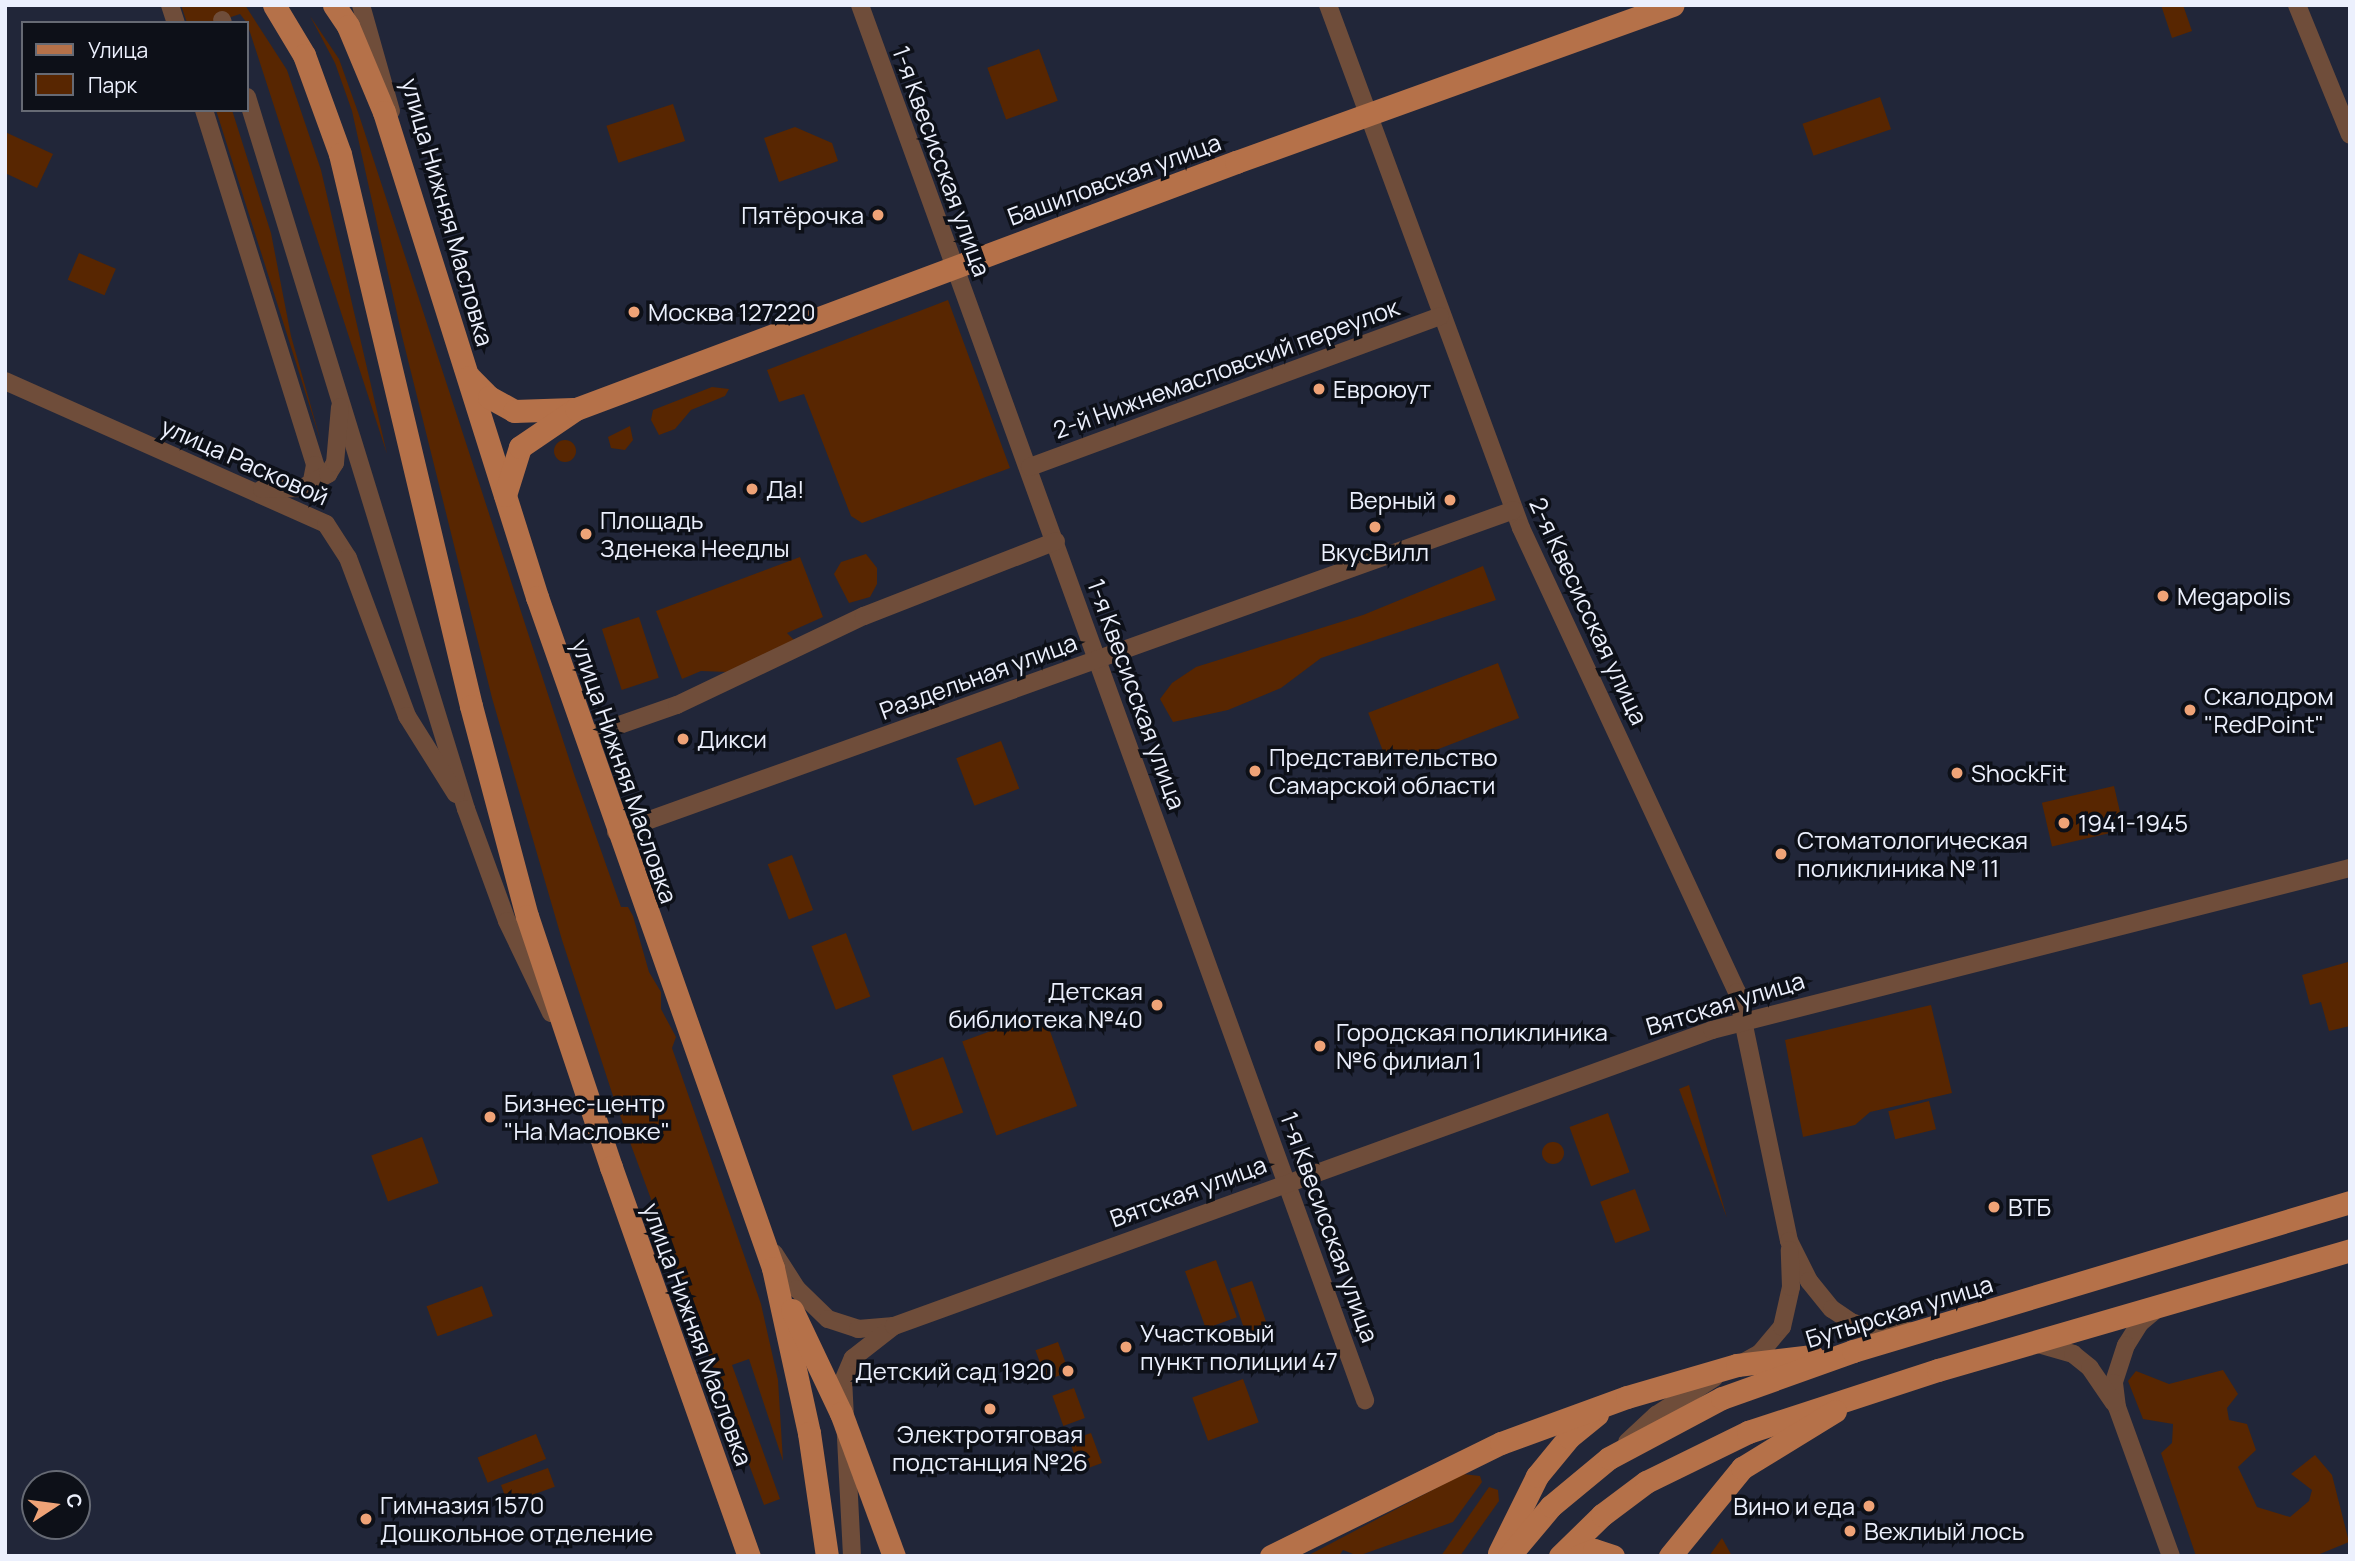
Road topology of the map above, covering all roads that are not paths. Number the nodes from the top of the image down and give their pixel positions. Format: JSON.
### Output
{"nodes":[{"id":1,"x":274,"y":5,"type":"edge"},
{"id":2,"x":334,"y":5,"type":"edge"},
{"id":3,"x":361,"y":5,"type":"edge"},
{"id":4,"x":860,"y":5,"type":"edge"},
{"id":5,"x":1328,"y":5,"type":"edge"},
{"id":6,"x":1673,"y":5,"type":"edge"},
{"id":7,"x":2297,"y":5,"type":"edge"},
{"id":8,"x":248,"y":100,"type":"edge"},
{"id":9,"x":205,"y":112,"type":"edge"},
{"id":10,"x":1367,"y":116,"type":"junction"},
{"id":11,"x":2350,"y":135,"type":"edge"},
{"id":12,"x":402,"y":166,"type":"junction"},
{"id":13,"x":954,"y":266,"type":"junction"},
{"id":14,"x":1440,"y":316,"type":"junction"},
{"id":15,"x":466,"y":374,"type":"junction"},
{"id":16,"x":5,"y":381,"type":"edge"},
{"id":17,"x":341,"y":392,"type":"junction"},
{"id":18,"x":576,"y":409,"type":"junction"},
{"id":19,"x":1030,"y":467,"type":"junction"},
{"id":20,"x":241,"y":485,"type":"junction"},
{"id":21,"x":311,"y":485,"type":"junction"},
{"id":22,"x":505,"y":495,"type":"junction"},
{"id":23,"x":1514,"y":510,"type":"junction"},
{"id":24,"x":1056,"y":541,"type":"junction"},
{"id":25,"x":1098,"y":659,"type":"junction"},
{"id":26,"x":585,"y":737,"type":"junction"},
{"id":27,"x":466,"y":809,"type":"junction"},
{"id":28,"x":616,"y":832,"type":"junction"},
{"id":29,"x":2350,"y":868,"type":"edge"},
{"id":30,"x":1745,"y":1020,"type":"junction"},
{"id":31,"x":570,"y":1050,"type":"junction"},
{"id":32,"x":1288,"y":1180,"type":"junction"},
{"id":33,"x":2350,"y":1202,"type":"edge"},
{"id":34,"x":759,"y":1229,"type":"junction"},
{"id":35,"x":1790,"y":1241,"type":"junction"},
{"id":36,"x":2350,"y":1251,"type":"edge"},
{"id":37,"x":773,"y":1268,"type":"junction"},
{"id":38,"x":2164,"y":1303,"type":"junction"},
{"id":39,"x":894,"y":1326,"type":"junction"},
{"id":40,"x":1919,"y":1331,"type":"junction"},
{"id":41,"x":2031,"y":1343,"type":"junction"},
{"id":42,"x":1853,"y":1351,"type":"junction"},
{"id":43,"x":1737,"y":1365,"type":"junction"},
{"id":44,"x":1871,"y":1390,"type":"junction"},
{"id":45,"x":1627,"y":1397,"type":"junction"},
{"id":46,"x":1365,"y":1400,"type":"dead end"},
{"id":47,"x":2116,"y":1407,"type":"junction"},
{"id":48,"x":841,"y":1413,"type":"junction"},
{"id":49,"x":715,"y":1458,"type":"junction"},
{"id":50,"x":1609,"y":1458,"type":"junction"},
{"id":51,"x":735,"y":1556,"type":"edge"},
{"id":52,"x":749,"y":1556,"type":"edge"},
{"id":53,"x":827,"y":1556,"type":"edge"},
{"id":54,"x":852,"y":1556,"type":"edge"},
{"id":55,"x":894,"y":1556,"type":"edge"},
{"id":56,"x":1271,"y":1556,"type":"edge"},
{"id":57,"x":1497,"y":1556,"type":"edge"},
{"id":58,"x":1509,"y":1556,"type":"edge"},
{"id":59,"x":1560,"y":1556,"type":"edge"},
{"id":60,"x":1579,"y":1556,"type":"edge"},
{"id":61,"x":1614,"y":1556,"type":"edge"},
{"id":62,"x":1670,"y":1556,"type":"edge"},
{"id":63,"x":2171,"y":1556,"type":"edge"}],
"edges":[{"from":1,"to":31,"type":"main road","name":"улица Нижняя Масловка"},
{"from":2,"to":12,"type":"main road"},
{"from":3,"to":12,"type":"street","name":"улица Нижняя Масловка"},
{"from":4,"to":13,"type":"street","name":"1-я Квесисская улица"},
{"from":5,"to":10,"type":"street","name":"2-я Квесисская улица"},
{"from":6,"to":10,"type":"main road","name":"Башиловская улица"},
{"from":7,"to":11,"type":"street"},
{"from":8,"to":17,"type":"street","name":"улица Нижняя Масловка"},
{"from":9,"to":21,"type":"street"},
{"from":10,"to":13,"type":"main road","name":"Башиловская улица"},
{"from":10,"to":14,"type":"street","name":"2-я Квесисская улица"},
{"from":12,"to":15,"type":"main road","name":"улица Нижняя Масловка"},
{"from":13,"to":18,"type":"main road","name":"Башиловская улица"},
{"from":13,"to":19,"type":"street","name":"1-я Квесисская улица"},
{"from":14,"to":19,"type":"street","name":"2-й Нижнемасловский переулок"},
{"from":14,"to":23,"type":"street","name":"2-я Квесисская улица"},
{"from":15,"to":18,"type":"main road","name":"Башиловская улица"},
{"from":15,"to":22,"type":"main road","name":"улица Нижняя Масловка"},
{"from":16,"to":20,"type":"street","name":"улица Расковой"},
{"from":17,"to":21,"type":"street","name":"улица Нижняя Масловка"},
{"from":17,"to":27,"type":"street","name":"улица Нижняя Масловка"},
{"from":18,"to":22,"type":"main road","name":"Башиловская улица"},
{"from":19,"to":24,"type":"street","name":"1-я Квесисская улица"},
{"from":20,"to":21,"type":"street"},
{"from":20,"to":27,"type":"street","name":"улица Расковой"},
{"from":22,"to":26,"type":"main road","name":"улица Нижняя Масловка"},
{"from":23,"to":25,"type":"street","name":"Раздельная улица"},
{"from":23,"to":30,"type":"street","name":"2-я Квесисская улица"},
{"from":24,"to":25,"type":"street","name":"1-я Квесисская улица"},
{"from":24,"to":26,"type":"street"},
{"from":25,"to":28,"type":"street","name":"Раздельная улица"},
{"from":25,"to":32,"type":"street","name":"1-я Квесисская улица"},
{"from":26,"to":28,"type":"main road","name":"улица Нижняя Масловка"},
{"from":27,"to":31,"type":"street","name":"улица Нижняя Масловка"},
{"from":28,"to":34,"type":"main road","name":"улица Нижняя Масловка"},
{"from":29,"to":30,"type":"street","name":"Вятская улица"},
{"from":30,"to":32,"type":"street","name":"Вятская улица"},
{"from":30,"to":35,"type":"street","name":"2-я Квесисская улица"},
{"from":31,"to":49,"type":"main road","name":"улица Нижняя Масловка"},
{"from":32,"to":39,"type":"street","name":"Вятская улица"},
{"from":32,"to":46,"type":"street","name":"1-я Квесисская улица"},
{"from":33,"to":40,"type":"main road","name":"Бутырская улица"},
{"from":34,"to":37,"type":"main road","name":"улица Нижняя Масловка"},
{"from":34,"to":39,"type":"street","name":"Вятская улица"},
{"from":35,"to":40,"type":"street","name":"2-я Квесисская улица"},
{"from":35,"to":43,"type":"street","name":"2-я Квесисская улица"},
{"from":36,"to":38,"type":"main road"},
{"from":37,"to":48,"type":"main road"},
{"from":37,"to":53,"type":"main road","name":"улица Нижняя Масловка"},
{"from":38,"to":41,"type":"main road"},
{"from":38,"to":47,"type":"street"},
{"from":39,"to":48,"type":"street","name":"Вятская улица"},
{"from":40,"to":42,"type":"main road","name":"Бутырская улица"},
{"from":41,"to":44,"type":"main road"},
{"from":41,"to":47,"type":"street"},
{"from":42,"to":43,"type":"main road"},
{"from":42,"to":50,"type":"main road","name":"Бутырская улица"},
{"from":43,"to":45,"type":"main road"},
{"from":43,"to":50,"type":"street","name":"2-я Квесисская улица"},
{"from":44,"to":59,"type":"main road"},
{"from":44,"to":62,"type":"main road"},
{"from":45,"to":56,"type":"main road"},
{"from":45,"to":57,"type":"main road"},
{"from":47,"to":63,"type":"street"},
{"from":48,"to":54,"type":"street","name":"Вятская улица"},
{"from":48,"to":55,"type":"main road"},
{"from":49,"to":51,"type":"main road"},
{"from":49,"to":52,"type":"main road","name":"улица Нижняя Масловка"},
{"from":50,"to":58,"type":"main road","name":"Бутырская улица"},
{"from":60,"to":61,"type":"main road"}]}
